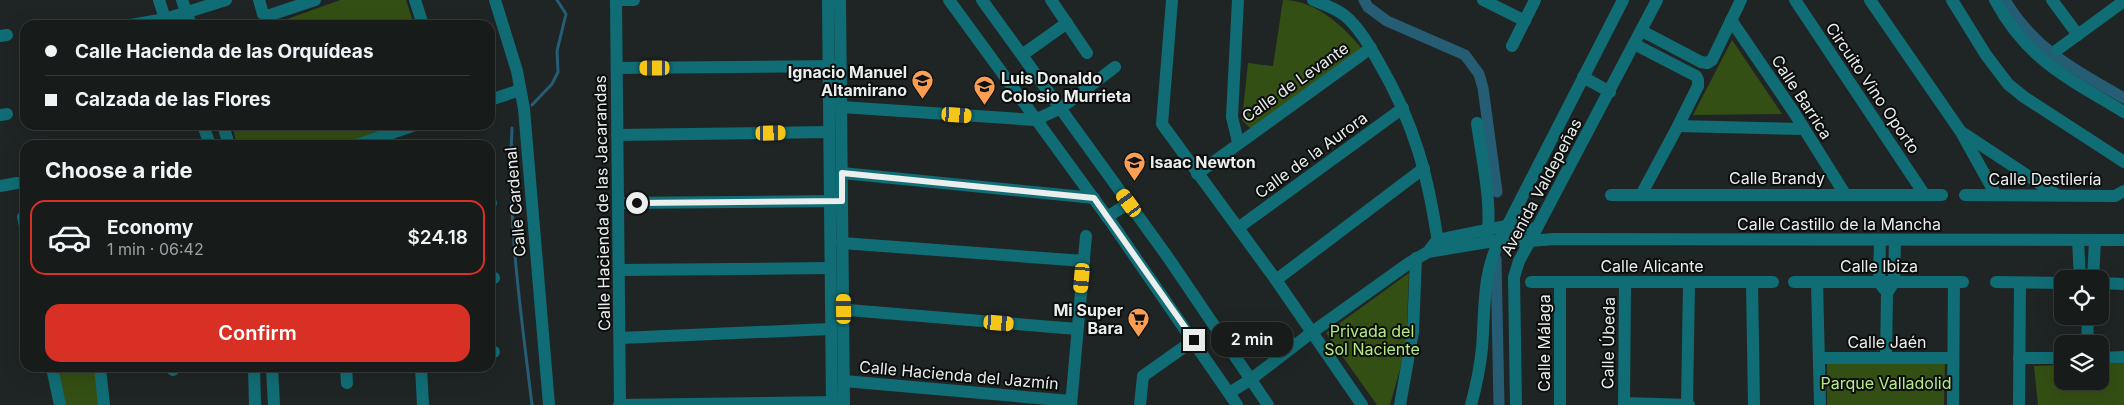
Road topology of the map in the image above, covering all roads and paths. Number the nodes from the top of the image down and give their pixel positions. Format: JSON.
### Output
{"nodes":[{"id":1,"x":159,"y":0,"type":"edge"},
{"id":2,"x":182,"y":0,"type":"edge"},
{"id":3,"x":226,"y":0,"type":"edge"},
{"id":4,"x":259,"y":0,"type":"edge"},
{"id":5,"x":315,"y":0,"type":"edge"},
{"id":6,"x":414,"y":0,"type":"edge"},
{"id":7,"x":495,"y":0,"type":"edge"},
{"id":8,"x":616,"y":0,"type":"edge"},
{"id":9,"x":634,"y":0,"type":"edge"},
{"id":10,"x":828,"y":0,"type":"edge"},
{"id":11,"x":840,"y":0,"type":"edge"},
{"id":12,"x":949,"y":0,"type":"edge"},
{"id":13,"x":983,"y":0,"type":"edge"},
{"id":14,"x":1051,"y":0,"type":"edge"},
{"id":15,"x":1172,"y":0,"type":"edge"},
{"id":16,"x":1238,"y":0,"type":"edge"},
{"id":17,"x":1313,"y":0,"type":"edge"},
{"id":18,"x":1483,"y":0,"type":"edge"},
{"id":19,"x":1535,"y":0,"type":"edge"},
{"id":20,"x":1622,"y":0,"type":"edge"},
{"id":21,"x":1657,"y":0,"type":"edge"},
{"id":22,"x":1741,"y":0,"type":"edge"},
{"id":23,"x":1796,"y":0,"type":"edge"},
{"id":24,"x":1870,"y":0,"type":"edge"},
{"id":25,"x":1952,"y":0,"type":"edge"},
{"id":26,"x":1995,"y":0,"type":"edge"},
{"id":27,"x":2052,"y":0,"type":"edge"},
{"id":28,"x":2124,"y":2,"type":"edge"},
{"id":29,"x":188,"y":19,"type":"edge"},
{"id":30,"x":165,"y":20,"type":"edge"},
{"id":31,"x":421,"y":20,"type":"edge"},
{"id":32,"x":1731,"y":20,"type":"junction"},
{"id":33,"x":1525,"y":21,"type":"junction"},
{"id":34,"x":1067,"y":23,"type":"junction"},
{"id":35,"x":1642,"y":31,"type":"junction"},
{"id":36,"x":2078,"y":35,"type":"junction"},
{"id":37,"x":1665,"y":42,"type":"junction"},
{"id":38,"x":1634,"y":44,"type":"junction"},
{"id":39,"x":1512,"y":46,"type":"dead end"},
{"id":40,"x":1371,"y":48,"type":"junction"},
{"id":41,"x":2057,"y":50,"type":"dead end"},
{"id":42,"x":1087,"y":53,"type":"dead end"},
{"id":43,"x":1022,"y":55,"type":"junction"},
{"id":44,"x":1658,"y":56,"type":"junction"},
{"id":45,"x":834,"y":66,"type":"junction"},
{"id":46,"x":1115,"y":67,"type":"dead end"},
{"id":47,"x":617,"y":68,"type":"junction"},
{"id":48,"x":1583,"y":77,"type":"junction"},
{"id":49,"x":520,"y":90,"type":"junction"},
{"id":50,"x":1610,"y":92,"type":"junction"},
{"id":51,"x":495,"y":98,"type":"edge"},
{"id":52,"x":841,"y":108,"type":"junction"},
{"id":53,"x":1061,"y":108,"type":"junction"},
{"id":54,"x":1403,"y":108,"type":"junction"},
{"id":55,"x":2124,"y":112,"type":"edge"},
{"id":56,"x":1035,"y":120,"type":"junction"},
{"id":57,"x":1478,"y":123,"type":"dead end"},
{"id":58,"x":1678,"y":126,"type":"junction"},
{"id":59,"x":1804,"y":129,"type":"junction"},
{"id":60,"x":405,"y":130,"type":"edge"},
{"id":61,"x":829,"y":132,"type":"junction"},
{"id":62,"x":1961,"y":132,"type":"junction"},
{"id":63,"x":617,"y":135,"type":"junction"},
{"id":64,"x":386,"y":140,"type":"edge"},
{"id":65,"x":1238,"y":142,"type":"junction"},
{"id":66,"x":2124,"y":162,"type":"edge"},
{"id":67,"x":1424,"y":168,"type":"junction"},
{"id":68,"x":842,"y":173,"type":"junction"},
{"id":69,"x":1197,"y":174,"type":"junction"},
{"id":70,"x":17,"y":183,"type":"dead end"},
{"id":71,"x":0,"y":186,"type":"edge"},
{"id":72,"x":2124,"y":191,"type":"edge"},
{"id":73,"x":1845,"y":194,"type":"junction"},
{"id":74,"x":1924,"y":194,"type":"junction"},
{"id":75,"x":1611,"y":195,"type":"dead end"},
{"id":76,"x":1641,"y":195,"type":"junction"},
{"id":77,"x":1942,"y":195,"type":"dead end"},
{"id":78,"x":1965,"y":195,"type":"dead end"},
{"id":79,"x":1996,"y":195,"type":"junction"},
{"id":80,"x":2057,"y":196,"type":"junction"},
{"id":81,"x":1094,"y":198,"type":"junction"},
{"id":82,"x":836,"y":201,"type":"junction"},
{"id":83,"x":618,"y":203,"type":"junction"},
{"id":84,"x":1129,"y":203,"type":"junction"},
{"id":85,"x":1108,"y":217,"type":"junction"},
{"id":86,"x":1506,"y":226,"type":"junction"},
{"id":87,"x":1238,"y":228,"type":"junction"},
{"id":88,"x":1489,"y":229,"type":"junction"},
{"id":89,"x":1533,"y":235,"type":"junction"},
{"id":90,"x":1086,"y":236,"type":"dead end"},
{"id":91,"x":1500,"y":240,"type":"junction"},
{"id":92,"x":1880,"y":240,"type":"junction"},
{"id":93,"x":1895,"y":240,"type":"junction"},
{"id":94,"x":2078,"y":240,"type":"junction"},
{"id":95,"x":2095,"y":240,"type":"junction"},
{"id":96,"x":2124,"y":240,"type":"edge"},
{"id":97,"x":842,"y":243,"type":"junction"},
{"id":98,"x":1485,"y":243,"type":"junction"},
{"id":99,"x":1435,"y":248,"type":"junction"},
{"id":100,"x":1416,"y":258,"type":"junction"},
{"id":101,"x":1084,"y":261,"type":"junction"},
{"id":102,"x":830,"y":268,"type":"junction"},
{"id":103,"x":619,"y":270,"type":"junction"},
{"id":104,"x":2080,"y":270,"type":"edge"},
{"id":105,"x":2093,"y":270,"type":"edge"},
{"id":106,"x":1276,"y":280,"type":"junction"},
{"id":107,"x":1531,"y":282,"type":"dead end"},
{"id":108,"x":1560,"y":282,"type":"junction"},
{"id":109,"x":1625,"y":282,"type":"junction"},
{"id":110,"x":1689,"y":282,"type":"junction"},
{"id":111,"x":1752,"y":282,"type":"junction"},
{"id":112,"x":1774,"y":282,"type":"dead end"},
{"id":113,"x":1794,"y":282,"type":"dead end"},
{"id":114,"x":1817,"y":282,"type":"junction"},
{"id":115,"x":1996,"y":282,"type":"dead end"},
{"id":116,"x":2020,"y":283,"type":"junction"},
{"id":117,"x":2054,"y":283,"type":"edge"},
{"id":118,"x":2109,"y":283,"type":"edge"},
{"id":119,"x":2124,"y":284,"type":"edge"},
{"id":120,"x":1887,"y":286,"type":"junction"},
{"id":121,"x":837,"y":309,"type":"junction"},
{"id":122,"x":830,"y":328,"type":"junction"},
{"id":123,"x":1077,"y":330,"type":"junction"},
{"id":124,"x":1311,"y":333,"type":"junction"},
{"id":125,"x":620,"y":338,"type":"junction"},
{"id":126,"x":1194,"y":340,"type":"junction"},
{"id":127,"x":2124,"y":357,"type":"edge"},
{"id":128,"x":1820,"y":358,"type":"junction"},
{"id":129,"x":1886,"y":358,"type":"junction"},
{"id":130,"x":1953,"y":358,"type":"junction"},
{"id":131,"x":2019,"y":358,"type":"junction"},
{"id":132,"x":2054,"y":358,"type":"edge"},
{"id":133,"x":2109,"y":358,"type":"edge"},
{"id":134,"x":53,"y":372,"type":"edge"},
{"id":135,"x":100,"y":372,"type":"edge"},
{"id":136,"x":254,"y":372,"type":"edge"},
{"id":137,"x":272,"y":372,"type":"edge"},
{"id":138,"x":346,"y":372,"type":"edge"},
{"id":139,"x":420,"y":372,"type":"edge"},
{"id":140,"x":1250,"y":380,"type":"junction"},
{"id":141,"x":844,"y":381,"type":"junction"},
{"id":142,"x":347,"y":383,"type":"dead end"},
{"id":143,"x":1229,"y":393,"type":"junction"},
{"id":144,"x":1071,"y":403,"type":"edge"},
{"id":145,"x":1142,"y":403,"type":"edge"},
{"id":146,"x":838,"y":404,"type":"edge"},
{"id":147,"x":1624,"y":404,"type":"edge"},
{"id":148,"x":60,"y":405,"type":"edge"},
{"id":149,"x":104,"y":405,"type":"edge"},
{"id":150,"x":256,"y":405,"type":"edge"},
{"id":151,"x":274,"y":405,"type":"edge"},
{"id":152,"x":423,"y":405,"type":"edge"},
{"id":153,"x":548,"y":405,"type":"edge"},
{"id":154,"x":620,"y":405,"type":"edge"},
{"id":155,"x":1237,"y":405,"type":"edge"},
{"id":156,"x":1268,"y":405,"type":"edge"},
{"id":157,"x":1362,"y":405,"type":"edge"},
{"id":158,"x":1400,"y":405,"type":"edge"},
{"id":159,"x":1471,"y":405,"type":"edge"},
{"id":160,"x":1516,"y":405,"type":"edge"},
{"id":161,"x":1560,"y":405,"type":"edge"},
{"id":162,"x":1688,"y":405,"type":"edge"},
{"id":163,"x":1754,"y":405,"type":"edge"},
{"id":164,"x":1820,"y":405,"type":"edge"},
{"id":165,"x":1954,"y":405,"type":"edge"},
{"id":166,"x":2019,"y":405,"type":"edge"}],
"edges":[{"from":1,"to":30,"type":"street"},
{"from":2,"to":29,"type":"street"},
{"from":3,"to":29,"type":"street"},
{"from":4,"to":5,"type":"street"},
{"from":6,"to":31,"type":"street"},
{"from":7,"to":49,"type":"street","name":"Calle Cardenal"},
{"from":8,"to":9,"type":"street"},
{"from":8,"to":47,"type":"street","name":"Calle Hacienda de las Jacarandas"},
{"from":10,"to":45,"type":"street"},
{"from":11,"to":45,"type":"street"},
{"from":12,"to":56,"type":"street"},
{"from":13,"to":43,"type":"street"},
{"from":14,"to":34,"type":"street"},
{"from":15,"to":69,"type":"street"},
{"from":16,"to":65,"type":"street","name":"Calle de Levante"},
{"from":17,"to":40,"type":"street"},
{"from":18,"to":33,"type":"street"},
{"from":19,"to":33,"type":"street"},
{"from":20,"to":48,"type":"street","name":"Avenida Valdepeñas"},
{"from":21,"to":35,"type":"street","name":"Avenida Valdepeñas"},
{"from":22,"to":32,"type":"street"},
{"from":23,"to":74,"type":"street","name":"Circuito Vino Oporto"},
{"from":24,"to":62,"type":"street"},
{"from":25,"to":66,"type":"street"},
{"from":26,"to":55,"type":"street"},
{"from":27,"to":36,"type":"street"},
{"from":28,"to":36,"type":"street"},
{"from":32,"to":37,"type":"street"},
{"from":32,"to":59,"type":"street","name":"Calle Barrica"},
{"from":33,"to":39,"type":"street"},
{"from":34,"to":42,"type":"street"},
{"from":34,"to":43,"type":"street"},
{"from":35,"to":37,"type":"street"},
{"from":35,"to":38,"type":"street","name":"Avenida Valdepeñas"},
{"from":36,"to":41,"type":"street"},
{"from":37,"to":44,"type":"street"},
{"from":38,"to":44,"type":"street"},
{"from":38,"to":50,"type":"street","name":"Avenida Valdepeñas"},
{"from":40,"to":54,"type":"street"},
{"from":40,"to":65,"type":"street","name":"Calle de Levante"},
{"from":43,"to":53,"type":"street"},
{"from":44,"to":58,"type":"street"},
{"from":45,"to":47,"type":"street"},
{"from":45,"to":52,"type":"street"},
{"from":45,"to":61,"type":"street"},
{"from":46,"to":53,"type":"street"},
{"from":47,"to":63,"type":"street","name":"Calle Hacienda de las Jacarandas"},
{"from":48,"to":50,"type":"street"},
{"from":48,"to":86,"type":"street","name":"Avenida Valdepeñas"},
{"from":49,"to":51,"type":"street"},
{"from":49,"to":153,"type":"street","name":"Calle Cardenal"},
{"from":50,"to":89,"type":"street","name":"Avenida Valdepeñas"},
{"from":52,"to":56,"type":"street"},
{"from":52,"to":68,"type":"street"},
{"from":53,"to":56,"type":"street"},
{"from":53,"to":84,"type":"street"},
{"from":54,"to":67,"type":"street"},
{"from":54,"to":87,"type":"street","name":"Calle de la Aurora"},
{"from":56,"to":81,"type":"street"},
{"from":57,"to":88,"type":"street"},
{"from":58,"to":59,"type":"street"},
{"from":58,"to":76,"type":"street"},
{"from":59,"to":73,"type":"street","name":"Calle Barrica"},
{"from":60,"to":64,"type":"street"},
{"from":61,"to":63,"type":"street"},
{"from":61,"to":82,"type":"street"},
{"from":62,"to":79,"type":"street"},
{"from":62,"to":80,"type":"street"},
{"from":63,"to":83,"type":"street","name":"Calle Hacienda de las Jacarandas"},
{"from":65,"to":69,"type":"street","name":"Calle de Levante"},
{"from":67,"to":99,"type":"street"},
{"from":67,"to":106,"type":"street"},
{"from":68,"to":81,"type":"street"},
{"from":68,"to":82,"type":"street"},
{"from":69,"to":87,"type":"street"},
{"from":70,"to":71,"type":"street"},
{"from":72,"to":80,"type":"street","name":"Calle Destilería"},
{"from":73,"to":74,"type":"street","name":"Calle Brandy"},
{"from":73,"to":76,"type":"street","name":"Calle Brandy"},
{"from":74,"to":77,"type":"street","name":"Calle Brandy"},
{"from":75,"to":76,"type":"street","name":"Calle Brandy"},
{"from":78,"to":79,"type":"street","name":"Calle Destilería"},
{"from":79,"to":80,"type":"street","name":"Calle Destilería"},
{"from":81,"to":85,"type":"street"},
{"from":82,"to":83,"type":"street"},
{"from":82,"to":97,"type":"street"},
{"from":82,"to":102,"type":"street"},
{"from":83,"to":103,"type":"street","name":"Calle Hacienda de las Jacarandas"},
{"from":84,"to":85,"type":"street"},
{"from":84,"to":140,"type":"street"},
{"from":85,"to":126,"type":"street"},
{"from":86,"to":88,"type":"street"},
{"from":86,"to":89,"type":"street"},
{"from":86,"to":91,"type":"street","name":"Avenida Valdepeñas"},
{"from":87,"to":106,"type":"street"},
{"from":88,"to":98,"type":"street"},
{"from":88,"to":99,"type":"street"},
{"from":89,"to":91,"type":"street"},
{"from":89,"to":92,"type":"street","name":"Calle Castillo de la Mancha"},
{"from":89,"to":160,"type":"street","name":"Avenida Valdepeñas"},
{"from":90,"to":101,"type":"street"},
{"from":91,"to":98,"type":"street"},
{"from":91,"to":159,"type":"street","name":"Avenida Valdepeñas"},
{"from":92,"to":93,"type":"street","name":"Calle Castillo de la Mancha"},
{"from":92,"to":120,"type":"street"},
{"from":93,"to":94,"type":"street","name":"Calle Castillo de la Mancha"},
{"from":93,"to":120,"type":"street"},
{"from":94,"to":95,"type":"street","name":"Calle Castillo de la Mancha"},
{"from":94,"to":104,"type":"street"},
{"from":95,"to":96,"type":"street","name":"Calle Castillo de la Mancha"},
{"from":95,"to":105,"type":"street"},
{"from":97,"to":101,"type":"street"},
{"from":97,"to":121,"type":"street"},
{"from":98,"to":99,"type":"street"},
{"from":99,"to":100,"type":"street"},
{"from":100,"to":124,"type":"street"},
{"from":100,"to":158,"type":"street"},
{"from":101,"to":123,"type":"street"},
{"from":102,"to":103,"type":"street"},
{"from":102,"to":121,"type":"street"},
{"from":103,"to":125,"type":"street","name":"Calle Hacienda de las Jacarandas"},
{"from":106,"to":124,"type":"street"},
{"from":107,"to":108,"type":"street","name":"Calle Alicante"},
{"from":108,"to":109,"type":"street","name":"Calle Alicante"},
{"from":108,"to":161,"type":"street","name":"Calle Málaga"},
{"from":109,"to":110,"type":"street","name":"Calle Alicante"},
{"from":109,"to":147,"type":"street","name":"Calle Úbeda"},
{"from":110,"to":111,"type":"street","name":"Calle Alicante"},
{"from":110,"to":162,"type":"street"},
{"from":111,"to":112,"type":"street","name":"Calle Alicante"},
{"from":111,"to":163,"type":"street"},
{"from":113,"to":114,"type":"street","name":"Calle Ibiza"},
{"from":114,"to":120,"type":"street","name":"Calle Ibiza"},
{"from":114,"to":128,"type":"street"},
{"from":115,"to":116,"type":"street"},
{"from":116,"to":117,"type":"street"},
{"from":116,"to":131,"type":"street"},
{"from":118,"to":119,"type":"street"},
{"from":120,"to":129,"type":"street"},
{"from":120,"to":130,"type":"street","name":"Calle Ibiza"},
{"from":121,"to":122,"type":"street"},
{"from":121,"to":123,"type":"street"},
{"from":121,"to":141,"type":"street"},
{"from":122,"to":125,"type":"street"},
{"from":122,"to":146,"type":"street"},
{"from":123,"to":144,"type":"street"},
{"from":124,"to":140,"type":"street"},
{"from":124,"to":157,"type":"street"},
{"from":125,"to":154,"type":"street","name":"Calle Hacienda de las Jacarandas"},
{"from":126,"to":143,"type":"street"},
{"from":126,"to":145,"type":"street"},
{"from":127,"to":133,"type":"street"},
{"from":128,"to":129,"type":"street","name":"Calle Jaén"},
{"from":128,"to":164,"type":"street"},
{"from":129,"to":130,"type":"street","name":"Calle Jaén"},
{"from":130,"to":165,"type":"street"},
{"from":131,"to":132,"type":"street"},
{"from":131,"to":166,"type":"street"},
{"from":134,"to":148,"type":"street"},
{"from":135,"to":149,"type":"street"},
{"from":136,"to":150,"type":"street"},
{"from":137,"to":151,"type":"street"},
{"from":138,"to":142,"type":"street"},
{"from":139,"to":152,"type":"street"},
{"from":140,"to":143,"type":"street"},
{"from":140,"to":156,"type":"street"},
{"from":141,"to":144,"type":"street","name":"Calle Hacienda del Jazmín"},
{"from":141,"to":146,"type":"street"},
{"from":143,"to":155,"type":"street"},
{"from":146,"to":154,"type":"street"},
{"from":147,"to":162,"type":"street"}]}
